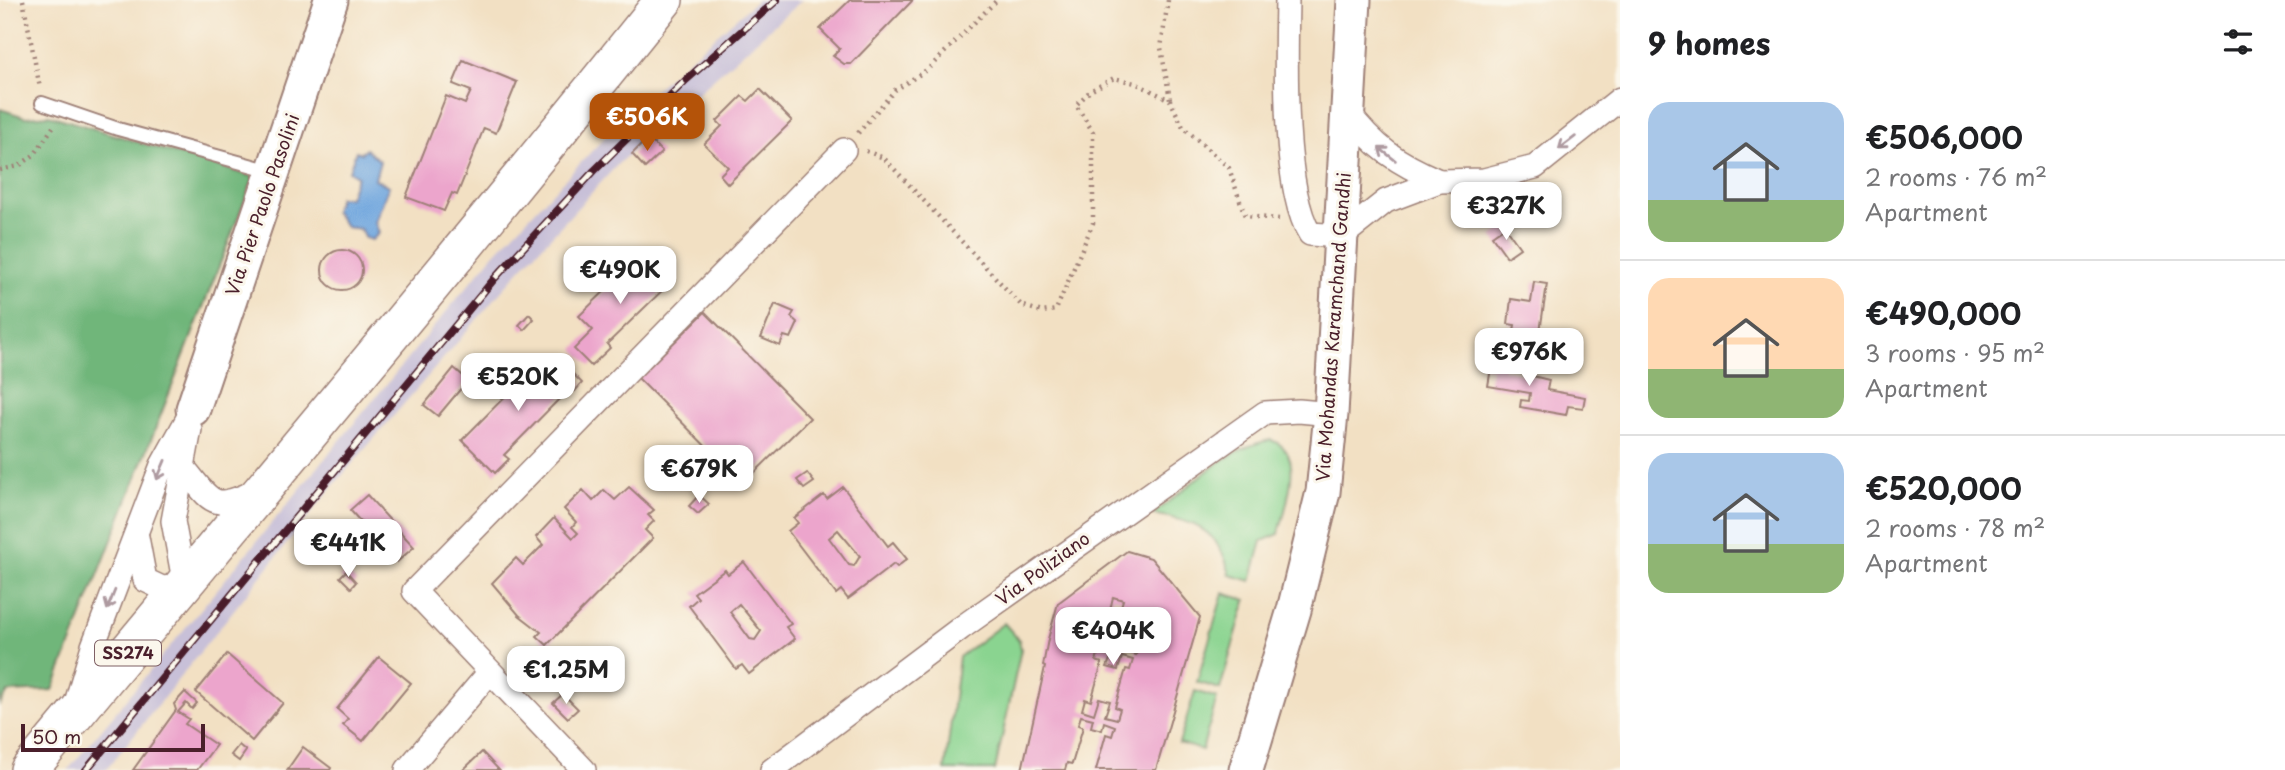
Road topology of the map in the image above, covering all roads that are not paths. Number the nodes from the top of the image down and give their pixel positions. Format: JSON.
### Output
{"nodes":[{"id":1,"x":331,"y":0,"type":"edge"},
{"id":2,"x":664,"y":0,"type":"edge"},
{"id":3,"x":1287,"y":0,"type":"edge"},
{"id":4,"x":1353,"y":0,"type":"edge"},
{"id":5,"x":1620,"y":99,"type":"edge"},
{"id":6,"x":42,"y":103,"type":"road end"},
{"id":7,"x":1347,"y":111,"type":"junction"},
{"id":8,"x":839,"y":154,"type":"road end"},
{"id":9,"x":275,"y":172,"type":"junction"},
{"id":10,"x":1439,"y":181,"type":"junction"},
{"id":11,"x":1342,"y":236,"type":"junction"},
{"id":12,"x":193,"y":410,"type":"junction"},
{"id":13,"x":1331,"y":414,"type":"junction"},
{"id":14,"x":183,"y":467,"type":"junction"},
{"id":15,"x":260,"y":489,"type":"junction"},
{"id":16,"x":137,"y":537,"type":"junction"},
{"id":17,"x":184,"y":586,"type":"junction"},
{"id":18,"x":489,"y":672,"type":"junction"},
{"id":19,"x":71,"y":719,"type":"junction"},
{"id":20,"x":782,"y":765,"type":"edge"},
{"id":21,"x":29,"y":770,"type":"edge"},
{"id":22,"x":407,"y":770,"type":"edge"},
{"id":23,"x":584,"y":770,"type":"edge"},
{"id":24,"x":1246,"y":770,"type":"edge"}],
"edges":[{"from":1,"to":9,"type":"main road","name":"Via Pier Paolo Pasolini"},
{"from":2,"to":15,"type":"main road"},
{"from":3,"to":11,"type":"street"},
{"from":4,"to":7,"type":"main road","name":"Via Mohandas Karamchand Gandhi"},
{"from":5,"to":10,"type":"street","one_way":true},
{"from":6,"to":9,"type":"lane"},
{"from":10,"to":7,"type":"street","one_way":true},
{"from":7,"to":11,"type":"main road","name":"Via Mohandas Karamchand Gandhi"},
{"from":8,"to":18,"type":"street"},
{"from":9,"to":12,"type":"main road","name":"Via Pier Paolo Pasolini"},
{"from":10,"to":11,"type":"street"},
{"from":11,"to":13,"type":"main road","name":"Via Mohandas Karamchand Gandhi"},
{"from":12,"to":14,"type":"street","name":"Via Pier Paolo Pasolini"},
{"from":12,"to":16,"type":"street","name":"Via Pier Paolo Pasolini","one_way":true},
{"from":13,"to":20,"type":"street","name":"Via Poliziano"},
{"from":13,"to":24,"type":"main road","name":"Via Mohandas Karamchand Gandhi"},
{"from":14,"to":15,"type":"street"},
{"from":14,"to":17,"type":"street","name":"Via Pier Paolo Pasolini"},
{"from":15,"to":17,"type":"main road"},
{"from":16,"to":17,"type":"street","name":"Via Pier Paolo Pasolini"},
{"from":16,"to":19,"type":"street","name":"Via Pier Paolo Pasolini","one_way":true},
{"from":17,"to":19,"type":"main road","number":"SS274"},
{"from":18,"to":22,"type":"street"},
{"from":18,"to":23,"type":"street"},
{"from":19,"to":21,"type":"main road","number":"SS274"}]}
